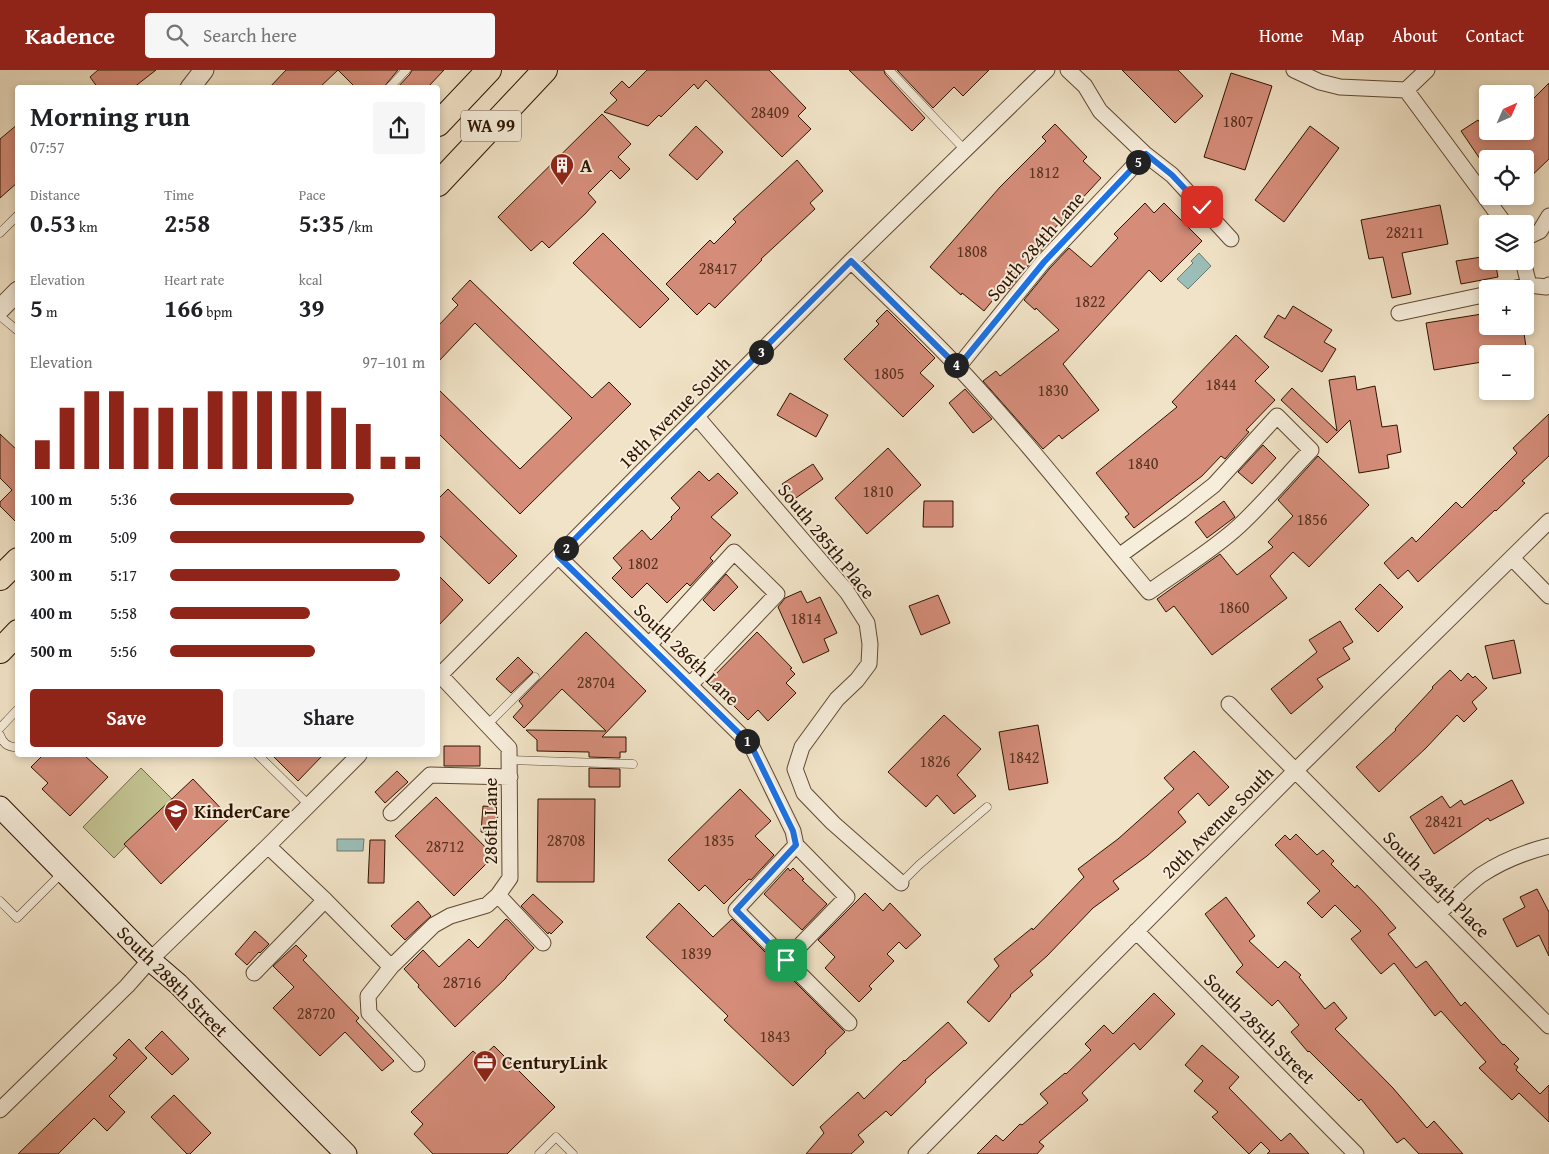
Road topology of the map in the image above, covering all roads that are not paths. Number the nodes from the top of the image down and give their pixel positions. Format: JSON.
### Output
{"nodes":[{"id":1,"x":204,"y":70,"type":"edge"},
{"id":2,"x":406,"y":70,"type":"edge"},
{"id":3,"x":490,"y":70,"type":"edge"},
{"id":4,"x":545,"y":70,"type":"edge"},
{"id":5,"x":889,"y":70,"type":"edge"},
{"id":6,"x":1046,"y":70,"type":"edge"},
{"id":7,"x":1068,"y":70,"type":"edge"},
{"id":8,"x":1294,"y":70,"type":"edge"},
{"id":9,"x":1427,"y":70,"type":"edge"},
{"id":10,"x":192,"y":85,"type":"edge"},
{"id":11,"x":392,"y":85,"type":"edge"},
{"id":12,"x":1406,"y":90,"type":"junction"},
{"id":13,"x":440,"y":122,"type":"edge"},
{"id":14,"x":965,"y":150,"type":"junction"},
{"id":15,"x":1146,"y":154,"type":"junction"},
{"id":16,"x":440,"y":182,"type":"edge"},
{"id":17,"x":1498,"y":215,"type":"edge"},
{"id":18,"x":1549,"y":216,"type":"edge"},
{"id":19,"x":15,"y":219,"type":"edge"},
{"id":20,"x":0,"y":233,"type":"edge"},
{"id":21,"x":1545,"y":233,"type":"edge"},
{"id":22,"x":1231,"y":239,"type":"dead end"},
{"id":23,"x":851,"y":261,"type":"junction"},
{"id":24,"x":1549,"y":285,"type":"edge"},
{"id":25,"x":1534,"y":286,"type":"edge"},
{"id":26,"x":15,"y":294,"type":"edge"},
{"id":27,"x":1479,"y":296,"type":"edge"},
{"id":28,"x":0,"y":310,"type":"edge"},
{"id":29,"x":1399,"y":313,"type":"dead end"},
{"id":30,"x":0,"y":316,"type":"edge"},
{"id":31,"x":15,"y":329,"type":"edge"},
{"id":32,"x":958,"y":367,"type":"junction"},
{"id":33,"x":697,"y":417,"type":"junction"},
{"id":34,"x":1549,"y":521,"type":"edge"},
{"id":35,"x":558,"y":556,"type":"junction"},
{"id":36,"x":1119,"y":556,"type":"junction"},
{"id":37,"x":1512,"y":558,"type":"junction"},
{"id":38,"x":15,"y":563,"type":"edge"},
{"id":39,"x":0,"y":578,"type":"edge"},
{"id":40,"x":1549,"y":596,"type":"edge"},
{"id":41,"x":15,"y":635,"type":"edge"},
{"id":42,"x":649,"y":645,"type":"junction"},
{"id":43,"x":0,"y":651,"type":"edge"},
{"id":44,"x":440,"y":675,"type":"edge"},
{"id":45,"x":440,"y":677,"type":"edge"},
{"id":46,"x":535,"y":677,"type":"dead end"},
{"id":47,"x":690,"y":685,"type":"junction"},
{"id":48,"x":1230,"y":704,"type":"dead end"},
{"id":49,"x":15,"y":712,"type":"edge"},
{"id":50,"x":487,"y":725,"type":"junction"},
{"id":51,"x":0,"y":728,"type":"edge"},
{"id":52,"x":0,"y":735,"type":"edge"},
{"id":53,"x":15,"y":747,"type":"edge"},
{"id":54,"x":260,"y":757,"type":"edge"},
{"id":55,"x":351,"y":758,"type":"edge"},
{"id":56,"x":510,"y":760,"type":"junction"},
{"id":57,"x":633,"y":764,"type":"dead end"},
{"id":58,"x":1295,"y":771,"type":"junction"},
{"id":59,"x":510,"y":777,"type":"junction"},
{"id":60,"x":309,"y":805,"type":"junction"},
{"id":61,"x":0,"y":807,"type":"edge"},
{"id":62,"x":987,"y":807,"type":"dead end"},
{"id":63,"x":391,"y":813,"type":"dead end"},
{"id":64,"x":796,"y":845,"type":"junction"},
{"id":65,"x":268,"y":846,"type":"junction"},
{"id":66,"x":1549,"y":846,"type":"edge"},
{"id":67,"x":64,"y":872,"type":"junction"},
{"id":68,"x":901,"y":883,"type":"joint"},
{"id":69,"x":498,"y":895,"type":"junction"},
{"id":70,"x":325,"y":900,"type":"junction"},
{"id":71,"x":0,"y":901,"type":"edge"},
{"id":72,"x":1438,"y":914,"type":"junction"},
{"id":73,"x":1136,"y":931,"type":"junction"},
{"id":74,"x":543,"y":943,"type":"dead end"},
{"id":75,"x":150,"y":960,"type":"junction"},
{"id":76,"x":786,"y":960,"type":"junction"},
{"id":77,"x":391,"y":967,"type":"junction"},
{"id":78,"x":254,"y":973,"type":"dead end"},
{"id":79,"x":849,"y":1022,"type":"dead end"},
{"id":80,"x":1549,"y":1026,"type":"edge"},
{"id":81,"x":417,"y":1064,"type":"dead end"},
{"id":82,"x":0,"y":1110,"type":"edge"},
{"id":83,"x":346,"y":1154,"type":"edge"},
{"id":84,"x":539,"y":1154,"type":"edge"},
{"id":85,"x":573,"y":1154,"type":"edge"},
{"id":86,"x":916,"y":1154,"type":"edge"},
{"id":87,"x":1356,"y":1154,"type":"edge"}],
"edges":[{"from":1,"to":10,"type":"street"},
{"from":2,"to":11,"type":"lane"},
{"from":3,"to":13,"type":"main road","number":"WA 99"},
{"from":4,"to":16,"type":"main road","number":"WA 99"},
{"from":5,"to":14,"type":"lane"},
{"from":6,"to":14,"type":"street","name":"18th Avenue South"},
{"from":7,"to":15,"type":"street"},
{"from":8,"to":12,"type":"street"},
{"from":9,"to":12,"type":"street"},
{"from":12,"to":17,"type":"street"},
{"from":14,"to":23,"type":"street","name":"18th Avenue South"},
{"from":15,"to":22,"type":"street"},
{"from":15,"to":32,"type":"street","name":"South 284th Lane"},
{"from":18,"to":21,"type":"street"},
{"from":19,"to":20,"type":"lane"},
{"from":23,"to":32,"type":"street"},
{"from":23,"to":33,"type":"street","name":"18th Avenue South"},
{"from":24,"to":25,"type":"street"},
{"from":26,"to":28,"type":"street"},
{"from":27,"to":29,"type":"street"},
{"from":30,"to":31,"type":"lane"},
{"from":32,"to":36,"type":"street"},
{"from":33,"to":35,"type":"street","name":"18th Avenue South"},
{"from":33,"to":68,"type":"street","name":"South 285th Place"},
{"from":34,"to":37,"type":"street","name":"20th Avenue South"},
{"from":35,"to":42,"type":"street","name":"South 286th Lane"},
{"from":35,"to":44,"type":"street","name":"18th Avenue South"},
{"from":36,"to":36,"type":"street"},
{"from":37,"to":40,"type":"street"},
{"from":37,"to":58,"type":"street","name":"20th Avenue South"},
{"from":38,"to":39,"type":"main road"},
{"from":41,"to":43,"type":"main road"},
{"from":42,"to":47,"type":"street","name":"South 286th Lane"},
{"from":42,"to":47,"type":"street"},
{"from":45,"to":50,"type":"street","name":"286th Lane"},
{"from":46,"to":50,"type":"lane"},
{"from":47,"to":64,"type":"street","name":"South 286th Lane"},
{"from":48,"to":58,"type":"street","name":"South 284th Place"},
{"from":49,"to":51,"type":"lane"},
{"from":50,"to":56,"type":"street","name":"286th Lane"},
{"from":52,"to":53,"type":"lane"},
{"from":54,"to":60,"type":"lane"},
{"from":55,"to":60,"type":"street"},
{"from":56,"to":57,"type":"lane"},
{"from":56,"to":59,"type":"street","name":"286th Lane"},
{"from":58,"to":72,"type":"street","name":"South 284th Place"},
{"from":58,"to":73,"type":"street","name":"20th Avenue South"},
{"from":59,"to":63,"type":"street"},
{"from":59,"to":69,"type":"street","name":"286th Lane"},
{"from":60,"to":65,"type":"street"},
{"from":61,"to":67,"type":"main road","name":"South 288th Street"},
{"from":62,"to":68,"type":"lane"},
{"from":64,"to":76,"type":"street"},
{"from":64,"to":76,"type":"street","name":"South 286th Lane"},
{"from":65,"to":70,"type":"street"},
{"from":65,"to":75,"type":"street"},
{"from":66,"to":72,"type":"street"},
{"from":67,"to":71,"type":"lane"},
{"from":67,"to":75,"type":"main road","name":"South 288th Street"},
{"from":69,"to":74,"type":"street"},
{"from":69,"to":77,"type":"street","name":"286th Lane"},
{"from":70,"to":77,"type":"street"},
{"from":70,"to":78,"type":"street"},
{"from":72,"to":80,"type":"street","name":"South 284th Place"},
{"from":73,"to":86,"type":"street","name":"20th Avenue South"},
{"from":73,"to":87,"type":"street","name":"South 285th Street"},
{"from":75,"to":82,"type":"street"},
{"from":75,"to":83,"type":"main road","name":"South 288th Street"},
{"from":76,"to":79,"type":"street"},
{"from":77,"to":81,"type":"street","name":"286th Lane"},
{"from":84,"to":85,"type":"lane"}]}
